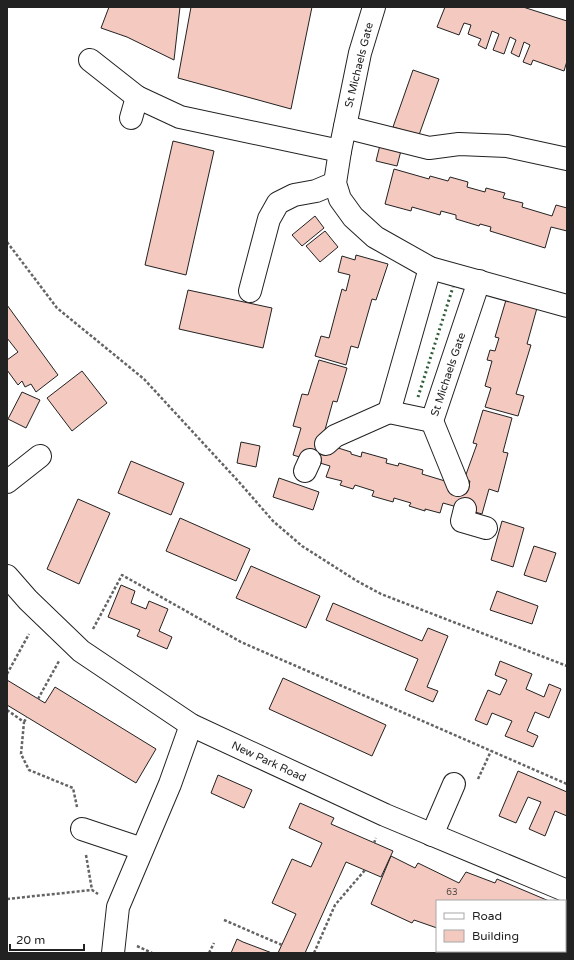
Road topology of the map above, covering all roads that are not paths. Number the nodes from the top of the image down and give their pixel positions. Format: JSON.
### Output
{"nodes":[{"id":1,"x":374,"y":7,"type":"edge"},
{"id":2,"x":90,"y":60,"type":"dead end"},
{"id":3,"x":137,"y":97,"type":"junction"},
{"id":4,"x":132,"y":118,"type":"dead end"},
{"id":5,"x":345,"y":127,"type":"junction"},
{"id":6,"x":340,"y":151,"type":"junction"},
{"id":7,"x":567,"y":159,"type":"edge"},
{"id":8,"x":336,"y":183,"type":"junction"},
{"id":9,"x":430,"y":268,"type":"junction"},
{"id":10,"x":479,"y":281,"type":"junction"},
{"id":11,"x":250,"y":291,"type":"dead end"},
{"id":12,"x":567,"y":306,"type":"edge"},
{"id":13,"x":389,"y":412,"type":"junction"},
{"id":14,"x":432,"y":421,"type":"junction"},
{"id":15,"x":326,"y":444,"type":"dead end"},
{"id":16,"x":40,"y":456,"type":"dead end"},
{"id":17,"x":7,"y":482,"type":"edge"},
{"id":18,"x":458,"y":485,"type":"dead end"},
{"id":19,"x":465,"y":509,"type":"dead end"},
{"id":20,"x":486,"y":528,"type":"dead end"},
{"id":21,"x":7,"y":576,"type":"edge"},
{"id":22,"x":190,"y":725,"type":"junction"},
{"id":23,"x":464,"y":785,"type":"road end"},
{"id":24,"x":82,"y":829,"type":"road end"},
{"id":25,"x":432,"y":835,"type":"junction"},
{"id":26,"x":142,"y":849,"type":"junction"},
{"id":27,"x":567,"y":891,"type":"edge"},
{"id":28,"x":113,"y":953,"type":"edge"}],
"edges":[{"from":1,"to":5,"type":"street","name":"St Michaels Gate"},
{"from":2,"to":3,"type":"street"},
{"from":3,"to":4,"type":"street"},
{"from":3,"to":6,"type":"street"},
{"from":5,"to":6,"type":"street","name":"St Michaels Gate"},
{"from":5,"to":7,"type":"street"},
{"from":6,"to":8,"type":"street","name":"St Michaels Gate"},
{"from":8,"to":9,"type":"street","name":"St Michaels Gate"},
{"from":8,"to":11,"type":"street"},
{"from":9,"to":10,"type":"street","name":"St Michaels Gate"},
{"from":9,"to":13,"type":"street"},
{"from":10,"to":12,"type":"street","name":"St Michaels Gate"},
{"from":10,"to":14,"type":"street","name":"St Michaels Gate"},
{"from":13,"to":14,"type":"street","name":"St Michaels Gate"},
{"from":13,"to":15,"type":"street"},
{"from":14,"to":18,"type":"street"},
{"from":16,"to":17,"type":"street"},
{"from":19,"to":20,"type":"street"},
{"from":21,"to":22,"type":"street","name":"New Park Road"},
{"from":22,"to":25,"type":"street","name":"New Park Road"},
{"from":22,"to":26,"type":"street"},
{"from":23,"to":25,"type":"street"},
{"from":24,"to":26,"type":"street"},
{"from":25,"to":27,"type":"street","name":"New Park Road"},
{"from":26,"to":28,"type":"street"}]}
